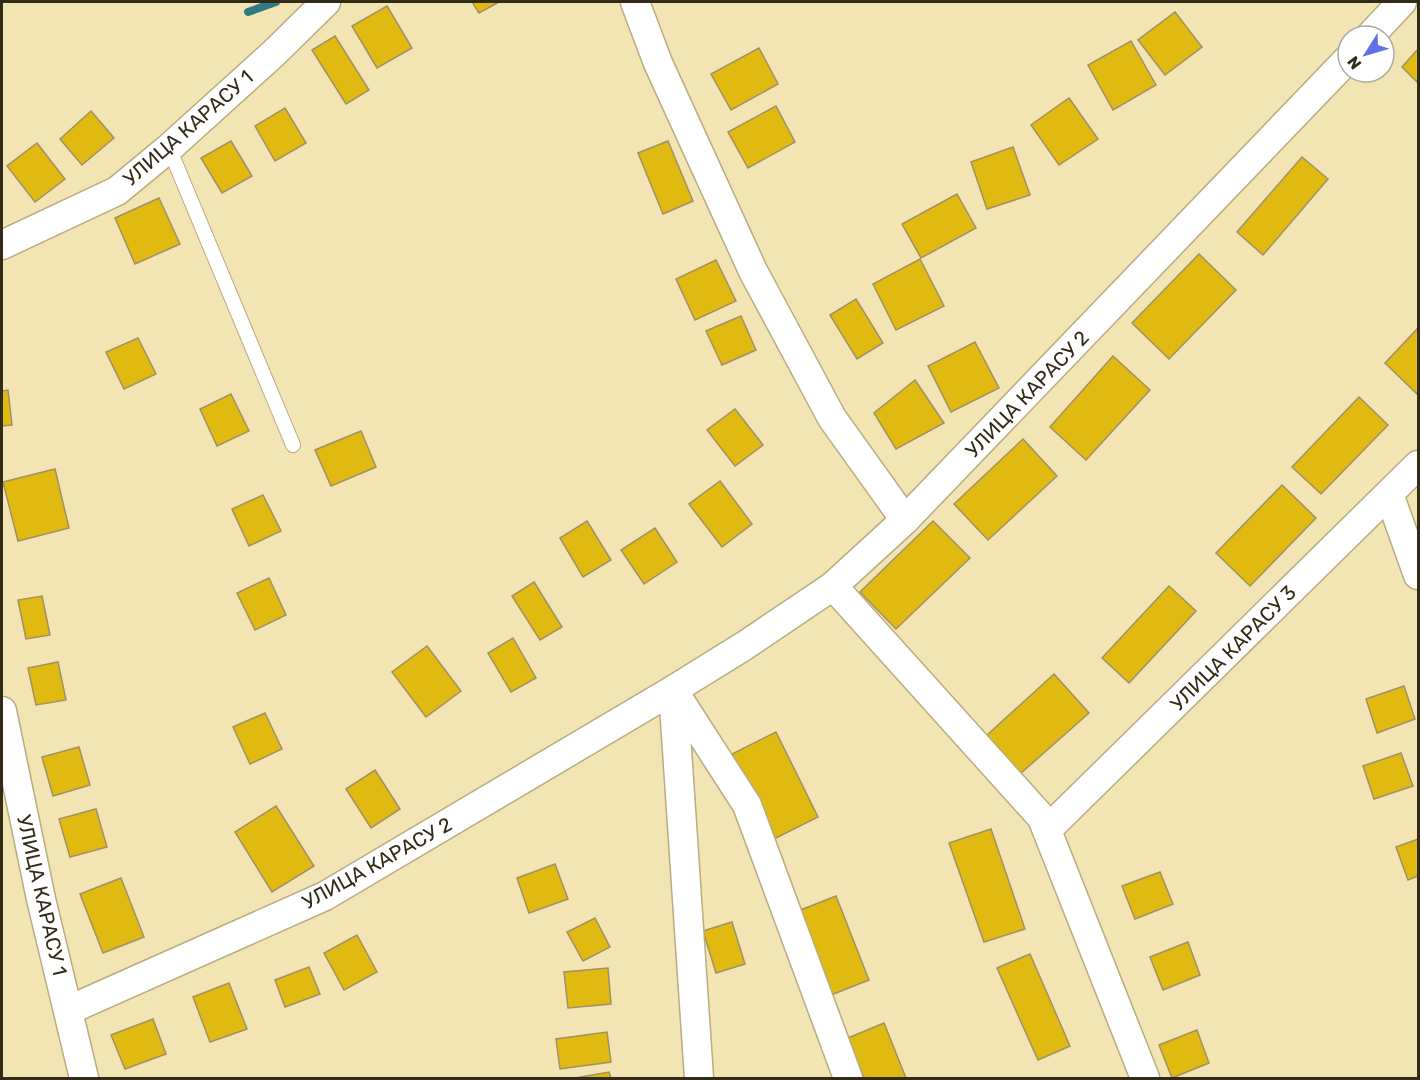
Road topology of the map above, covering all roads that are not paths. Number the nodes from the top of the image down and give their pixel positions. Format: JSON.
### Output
{"nodes":[{"id":1,"x":326,"y":2,"type":"edge"},
{"id":2,"x":635,"y":2,"type":"edge"},
{"id":3,"x":1402,"y":2,"type":"edge"},
{"id":4,"x":1381,"y":24,"type":"edge"},
{"id":5,"x":1336,"y":71,"type":"edge"},
{"id":6,"x":169,"y":148,"type":"junction"},
{"id":7,"x":2,"y":245,"type":"edge"},
{"id":8,"x":293,"y":445,"type":"dead end"},
{"id":9,"x":1419,"y":465,"type":"edge"},
{"id":10,"x":1389,"y":494,"type":"junction"},
{"id":11,"x":905,"y":520,"type":"junction"},
{"id":12,"x":1419,"y":575,"type":"edge"},
{"id":13,"x":833,"y":586,"type":"junction"},
{"id":14,"x":673,"y":690,"type":"junction"},
{"id":15,"x":2,"y":711,"type":"edge"},
{"id":16,"x":1047,"y":830,"type":"junction"},
{"id":17,"x":69,"y":1010,"type":"junction"},
{"id":18,"x":84,"y":1078,"type":"edge"},
{"id":19,"x":699,"y":1078,"type":"edge"},
{"id":20,"x":848,"y":1078,"type":"edge"},
{"id":21,"x":1145,"y":1078,"type":"edge"}],
"edges":[{"from":1,"to":6,"type":"street","name":"УЛИЦА КАРАСУ 1"},
{"from":2,"to":11,"type":"street"},
{"from":3,"to":4,"type":"street"},
{"from":5,"to":11,"type":"street","name":"УЛИЦА КАРАСУ 2"},
{"from":6,"to":7,"type":"street","name":"УЛИЦА КАРАСУ 1"},
{"from":6,"to":8,"type":"lane"},
{"from":9,"to":10,"type":"street","name":"УЛИЦА КАРАСУ 3"},
{"from":10,"to":12,"type":"street"},
{"from":10,"to":16,"type":"street","name":"УЛИЦА КАРАСУ 3"},
{"from":11,"to":13,"type":"street","name":"УЛИЦА КАРАСУ 2"},
{"from":13,"to":14,"type":"street","name":"УЛИЦА КАРАСУ 2"},
{"from":13,"to":16,"type":"street"},
{"from":14,"to":17,"type":"street","name":"УЛИЦА КАРАСУ 2"},
{"from":14,"to":19,"type":"street"},
{"from":14,"to":20,"type":"street"},
{"from":15,"to":17,"type":"street","name":"УЛИЦА КАРАСУ 1"},
{"from":16,"to":21,"type":"street"},
{"from":17,"to":18,"type":"street","name":"УЛИЦА КАРАСУ 1"}]}
